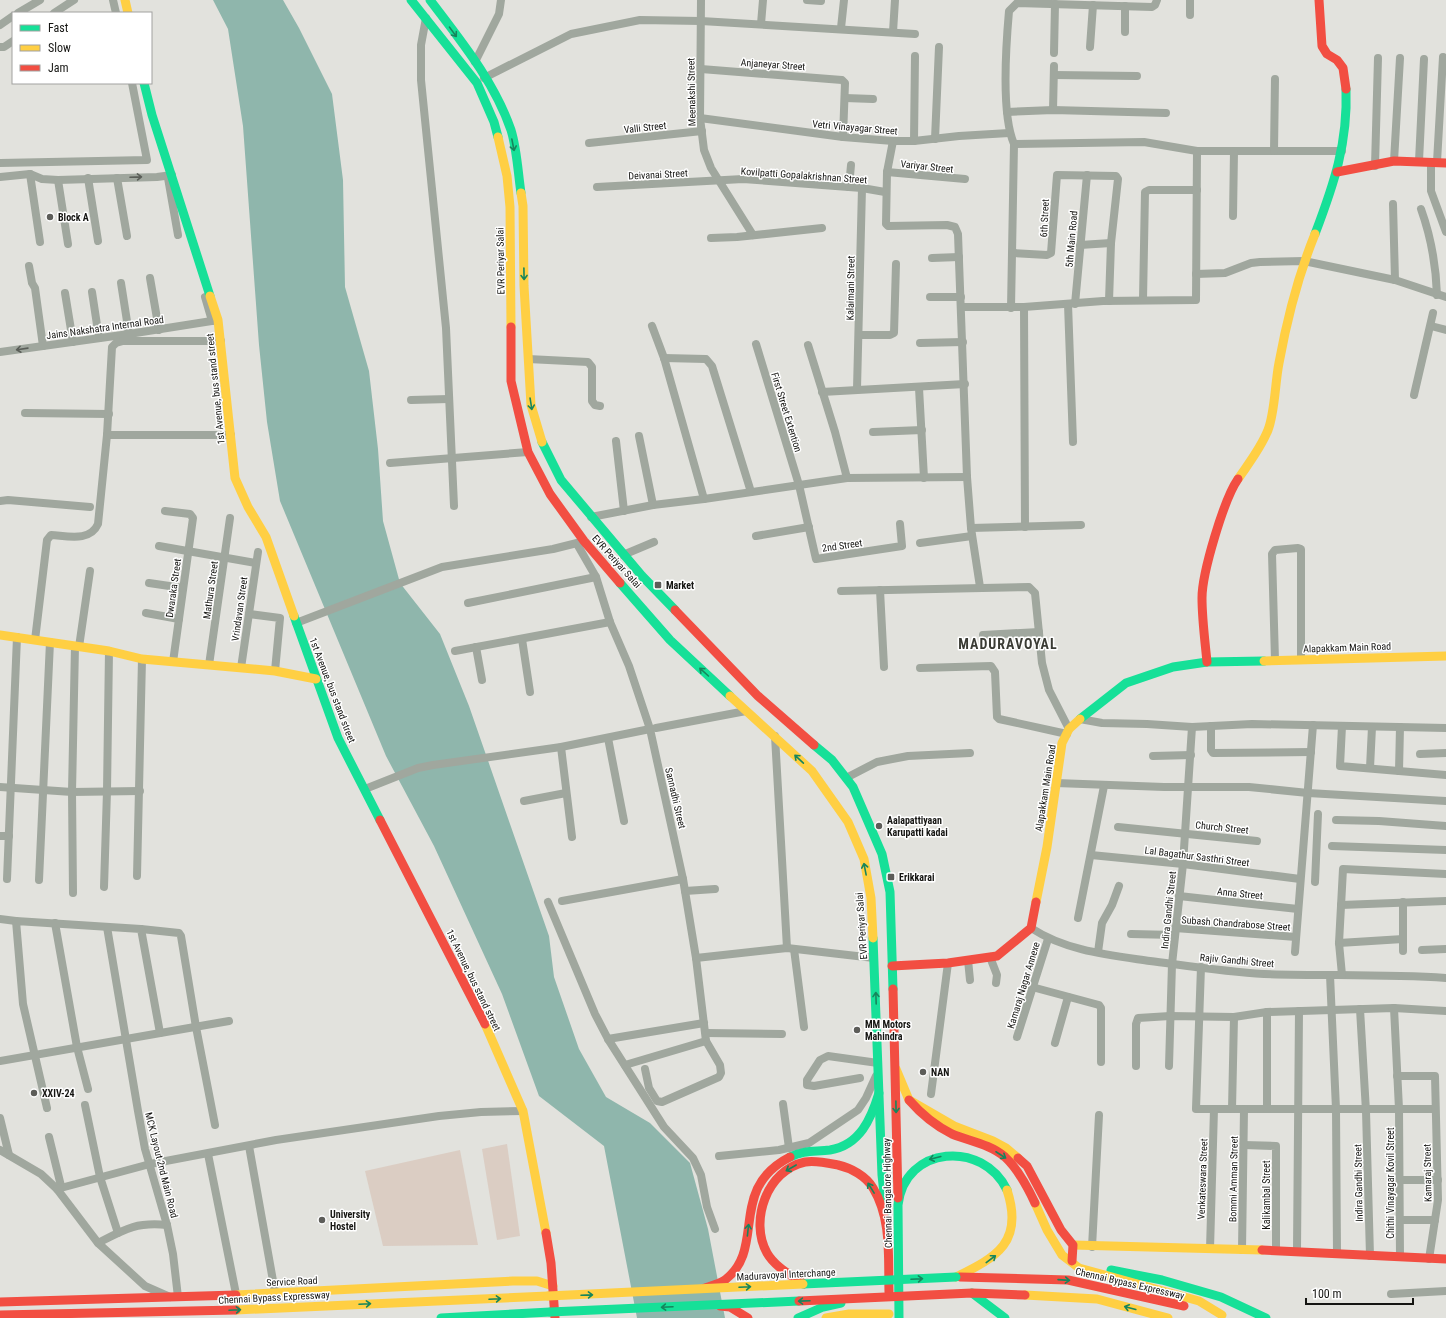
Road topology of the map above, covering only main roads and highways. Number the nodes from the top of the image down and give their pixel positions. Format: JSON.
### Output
{"nodes":[{"id":1,"x":125,"y":0,"type":"edge"},
{"id":2,"x":411,"y":0,"type":"edge"},
{"id":3,"x":430,"y":0,"type":"edge"},
{"id":4,"x":1319,"y":0,"type":"edge"},
{"id":5,"x":128,"y":12,"type":"edge"},
{"id":6,"x":144,"y":84,"type":"edge"},
{"id":7,"x":1438,"y":162,"type":"edge"},
{"id":8,"x":1338,"y":172,"type":"junction"},
{"id":9,"x":523,"y":240,"type":"junction"},
{"id":10,"x":510,"y":241,"type":"junction"},
{"id":11,"x":0,"y":634,"type":"edge"},
{"id":12,"x":1446,"y":656,"type":"edge"},
{"id":13,"x":1207,"y":662,"type":"junction"},
{"id":14,"x":316,"y":679,"type":"junction"},
{"id":15,"x":739,"y":691,"type":"junction"},
{"id":16,"x":892,"y":966,"type":"junction"},
{"id":17,"x":896,"y":1068,"type":"junction"},
{"id":18,"x":879,"y":1093,"type":"junction"},
{"id":19,"x":909,"y":1100,"type":"junction"},
{"id":20,"x":898,"y":1211,"type":"junction"},
{"id":21,"x":887,"y":1223,"type":"junction"},
{"id":22,"x":1073,"y":1245,"type":"junction"},
{"id":23,"x":1446,"y":1259,"type":"edge"},
{"id":24,"x":1072,"y":1262,"type":"junction"},
{"id":25,"x":1092,"y":1272,"type":"junction"},
{"id":26,"x":956,"y":1277,"type":"junction"},
{"id":27,"x":1025,"y":1278,"type":"joint"},
{"id":28,"x":804,"y":1284,"type":"junction"},
{"id":29,"x":553,"y":1286,"type":"junction"},
{"id":30,"x":702,"y":1290,"type":"junction"},
{"id":31,"x":972,"y":1293,"type":"junction"},
{"id":32,"x":548,"y":1296,"type":"joint"},
{"id":33,"x":865,"y":1298,"type":"junction"},
{"id":34,"x":0,"y":1302,"type":"edge"},
{"id":35,"x":706,"y":1305,"type":"junction"},
{"id":36,"x":0,"y":1315,"type":"edge"},
{"id":37,"x":552,"y":1315,"type":"edge"},
{"id":38,"x":889,"y":1316,"type":"edge"},
{"id":39,"x":1226,"y":1316,"type":"edge"},
{"id":40,"x":441,"y":1318,"type":"edge"},
{"id":41,"x":748,"y":1318,"type":"edge"},
{"id":42,"x":798,"y":1318,"type":"edge"},
{"id":43,"x":826,"y":1318,"type":"edge"},
{"id":44,"x":899,"y":1318,"type":"edge"},
{"id":45,"x":1005,"y":1318,"type":"edge"},
{"id":46,"x":1168,"y":1318,"type":"edge"},
{"id":47,"x":1266,"y":1318,"type":"edge"}],
"edges":[{"from":1,"to":5,"type":"main road"},
{"from":2,"to":10,"type":"main road","name":"EVR Periyar Salai"},
{"from":3,"to":9,"type":"main road","name":"EVR Periyar Salai","one_way":true},
{"from":4,"to":8,"type":"main road"},
{"from":6,"to":14,"type":"main road","name":"1st Avenue, bus stand street"},
{"from":7,"to":8,"type":"main road"},
{"from":8,"to":13,"type":"main road"},
{"from":9,"to":10,"type":"main road"},
{"from":9,"to":15,"type":"main road","name":"EVR Periyar Salai","one_way":true},
{"from":15,"to":10,"type":"main road","name":"EVR Periyar Salai","one_way":true},
{"from":11,"to":14,"type":"main road"},
{"from":12,"to":13,"type":"main road","name":"Alapakkam Main Road"},
{"from":13,"to":16,"type":"main road","name":"Alapakkam Main Road"},
{"from":14,"to":29,"type":"main road","name":"1st Avenue, bus stand street"},
{"from":15,"to":16,"type":"main road","name":"EVR Periyar Salai"},
{"from":18,"to":15,"type":"main road","name":"EVR Periyar Salai","one_way":true},
{"from":16,"to":17,"type":"main road","name":"EVR Periyar Salai"},
{"from":17,"to":19,"type":"main road"},
{"from":17,"to":20,"type":"main road","name":"Chennai Bangalore Highway","one_way":true},
{"from":18,"to":21,"type":"main road","name":"Chennai Bangalore Highway"},
{"from":30,"to":18,"type":"main road","one_way":true,"bridge":true},
{"from":19,"to":22,"type":"main road"},
{"from":19,"to":24,"type":"main road","one_way":true},
{"from":26,"to":20,"type":"main road","one_way":true},
{"from":20,"to":44,"type":"main road","name":"Chennai Bangalore Highway"},
{"from":21,"to":28,"type":"main road","one_way":true},
{"from":21,"to":38,"type":"main road","name":"Chennai Bangalore Highway"},
{"from":22,"to":23,"type":"main road"},
{"from":22,"to":24,"type":"main road"},
{"from":24,"to":25,"type":"main road"},
{"from":25,"to":39,"type":"main road"},
{"from":25,"to":47,"type":"main road"},
{"from":26,"to":27,"type":"main road","name":"Maduravoyal Interchange"},
{"from":28,"to":26,"type":"main road","name":"Maduravoyal Interchange","one_way":true,"bridge":true},
{"from":27,"to":39,"type":"main road","name":"Chennai Bypass Expressway","one_way":true},
{"from":30,"to":28,"type":"main road","name":"Maduravoyal Interchange","one_way":true,"bridge":true},
{"from":29,"to":34,"type":"main road","name":"Service Road"},
{"from":29,"to":37,"type":"main road"},
{"from":32,"to":30,"type":"main road","name":"Maduravoyal Interchange","one_way":true,"bridge":true},
{"from":31,"to":33,"type":"main road","bridge":true},
{"from":31,"to":45,"type":"main road"},
{"from":46,"to":31,"type":"main road","one_way":true,"bridge":true},
{"from":36,"to":32,"type":"main road","name":"Chennai Bypass Expressway","one_way":true},
{"from":33,"to":35,"type":"main road","one_way":true,"bridge":true},
{"from":33,"to":42,"type":"main road","bridge":true},
{"from":35,"to":37,"type":"main road","one_way":true,"bridge":true},
{"from":35,"to":41,"type":"main road","bridge":true},
{"from":37,"to":40,"type":"main road"},
{"from":38,"to":43,"type":"main road"}]}
